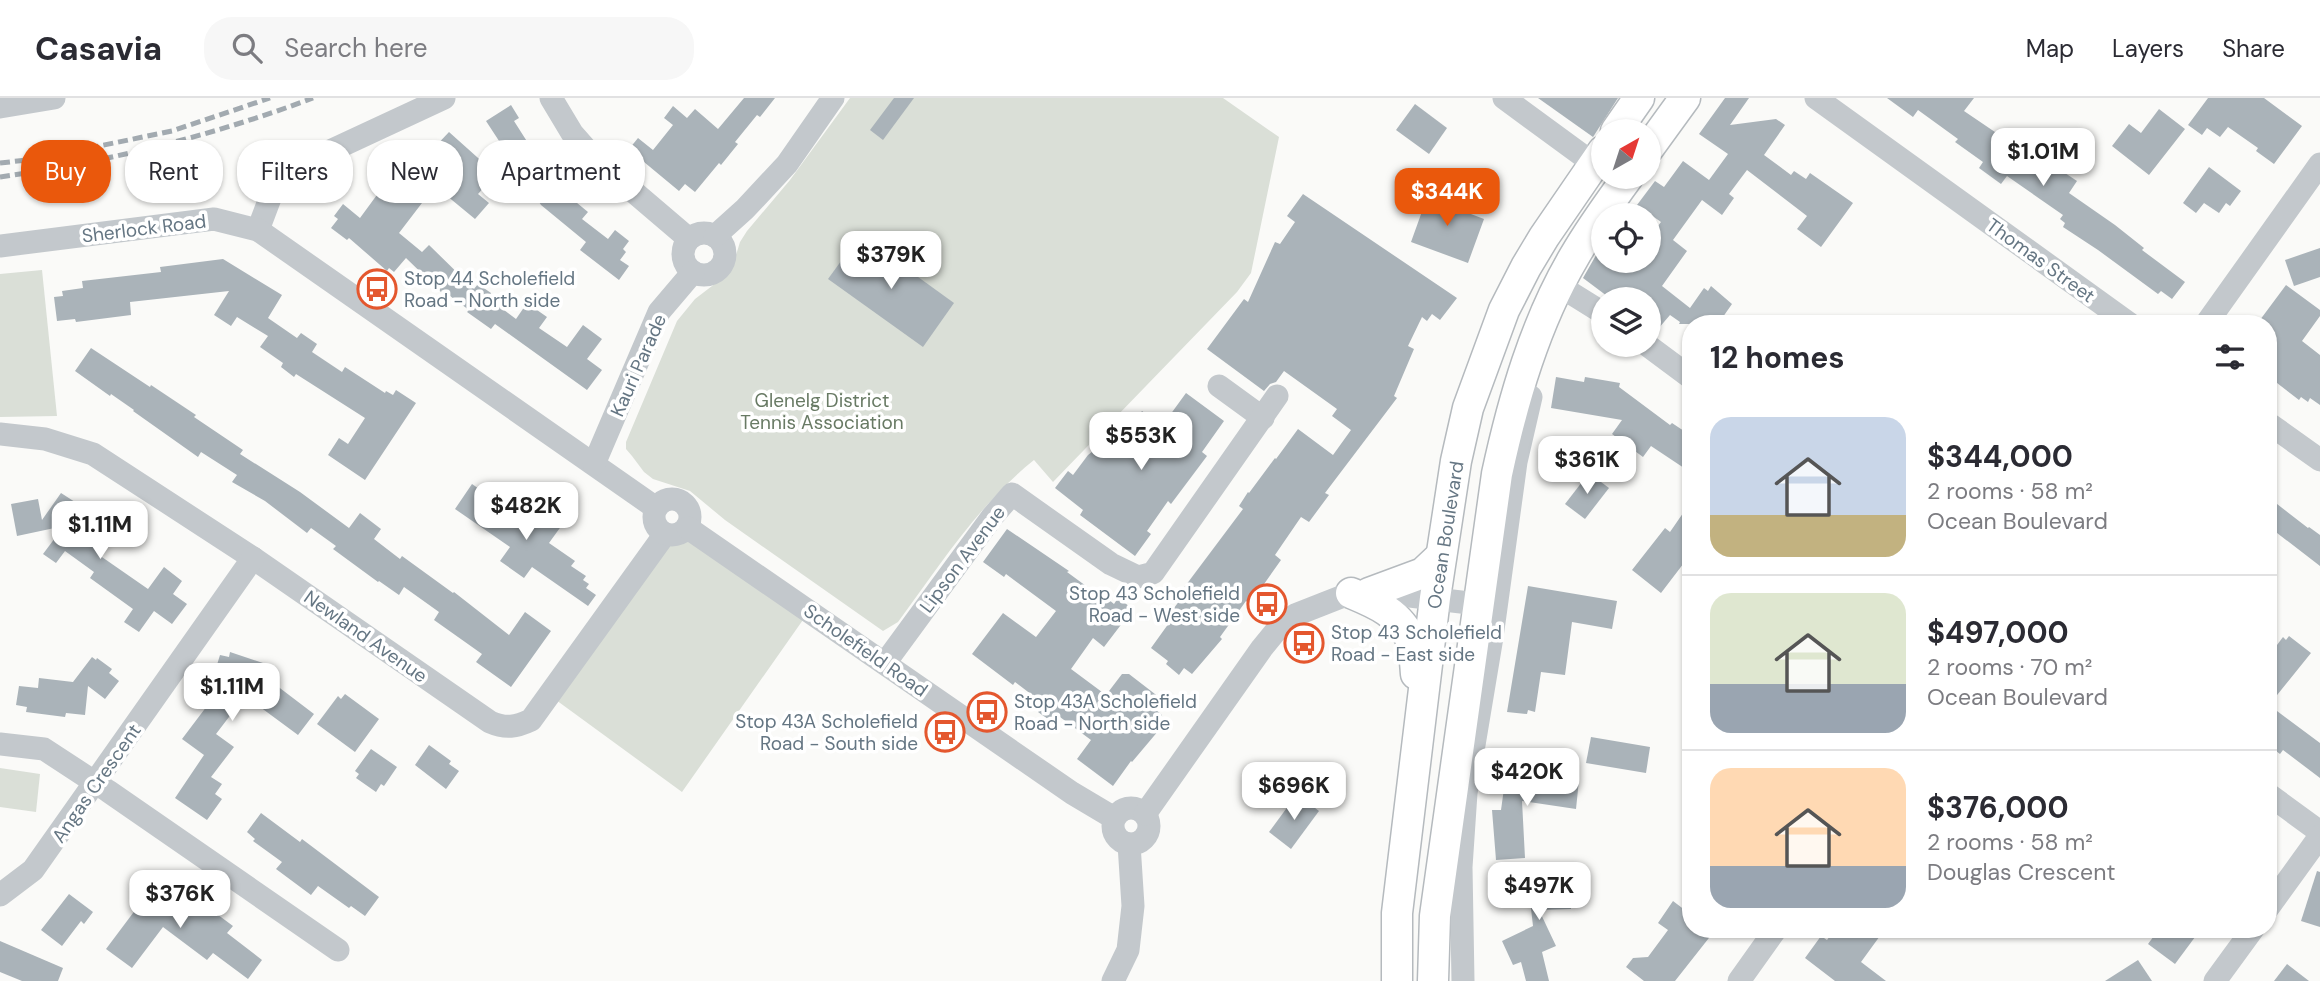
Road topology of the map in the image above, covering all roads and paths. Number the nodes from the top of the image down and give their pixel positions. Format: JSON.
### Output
{"nodes":[{"id":1,"x":48,"y":98,"type":"edge"},
{"id":2,"x":444,"y":98,"type":"edge"},
{"id":3,"x":551,"y":98,"type":"edge"},
{"id":4,"x":833,"y":98,"type":"edge"},
{"id":5,"x":1504,"y":98,"type":"edge"},
{"id":6,"x":1639,"y":98,"type":"edge"},
{"id":7,"x":1685,"y":98,"type":"edge"},
{"id":8,"x":1816,"y":98,"type":"edge"},
{"id":9,"x":0,"y":107,"type":"edge"},
{"id":10,"x":1624,"y":119,"type":"edge"},
{"id":11,"x":1661,"y":131,"type":"edge"},
{"id":12,"x":1591,"y":154,"type":"edge"},
{"id":13,"x":2320,"y":164,"type":"edge"},
{"id":14,"x":1591,"y":168,"type":"edge"},
{"id":15,"x":1620,"y":189,"type":"edge"},
{"id":16,"x":258,"y":230,"type":"junction"},
{"id":17,"x":715,"y":236,"type":"junction"},
{"id":18,"x":689,"y":239,"type":"junction"},
{"id":19,"x":0,"y":246,"type":"edge"},
{"id":20,"x":693,"y":272,"type":"junction"},
{"id":21,"x":1559,"y":285,"type":"junction"},
{"id":22,"x":1591,"y":305,"type":"edge"},
{"id":23,"x":2117,"y":315,"type":"edge"},
{"id":24,"x":2212,"y":315,"type":"edge"},
{"id":25,"x":1661,"y":355,"type":"edge"},
{"id":26,"x":1682,"y":371,"type":"edge"},
{"id":27,"x":1219,"y":386,"type":"dead end"},
{"id":28,"x":1278,"y":396,"type":"dead end"},
{"id":29,"x":1531,"y":397,"type":"dead end"},
{"id":30,"x":1263,"y":418,"type":"junction"},
{"id":31,"x":2277,"y":429,"type":"edge"},
{"id":32,"x":0,"y":434,"type":"edge"},
{"id":33,"x":2320,"y":460,"type":"edge"},
{"id":34,"x":594,"y":464,"type":"junction"},
{"id":35,"x":656,"y":509,"type":"junction"},
{"id":36,"x":688,"y":528,"type":"junction"},
{"id":37,"x":665,"y":534,"type":"junction"},
{"id":38,"x":1441,"y":556,"type":"junction"},
{"id":39,"x":253,"y":558,"type":"junction"},
{"id":40,"x":1360,"y":593,"type":"junction"},
{"id":41,"x":1435,"y":598,"type":"junction"},
{"id":42,"x":1478,"y":604,"type":"junction"},
{"id":43,"x":885,"y":663,"type":"junction"},
{"id":44,"x":1421,"y":709,"type":"junction"},
{"id":45,"x":0,"y":744,"type":"edge"},
{"id":46,"x":96,"y":783,"type":"junction"},
{"id":47,"x":2277,"y":801,"type":"edge"},
{"id":48,"x":1146,"y":814,"type":"junction"},
{"id":49,"x":1114,"y":818,"type":"junction"},
{"id":50,"x":2320,"y":834,"type":"edge"},
{"id":51,"x":1129,"y":844,"type":"junction"},
{"id":52,"x":0,"y":895,"type":"edge"},
{"id":53,"x":2277,"y":895,"type":"edge"},
{"id":54,"x":1770,"y":938,"type":"edge"},
{"id":55,"x":2246,"y":938,"type":"edge"},
{"id":56,"x":338,"y":950,"type":"dead end"},
{"id":57,"x":1113,"y":981,"type":"edge"},
{"id":58,"x":1397,"y":981,"type":"edge"},
{"id":59,"x":1433,"y":981,"type":"edge"},
{"id":60,"x":1463,"y":981,"type":"edge"},
{"id":61,"x":1739,"y":981,"type":"edge"},
{"id":62,"x":2215,"y":981,"type":"edge"}],
"edges":[{"from":1,"to":9,"type":"street"},
{"from":2,"to":16,"type":"street"},
{"from":3,"to":18,"type":"street"},
{"from":4,"to":17,"type":"street"},
{"from":5,"to":12,"type":"street"},
{"from":6,"to":10,"type":"main road"},
{"from":7,"to":11,"type":"main road"},
{"from":8,"to":23,"type":"street","name":"Thomas Street"},
{"from":13,"to":24,"type":"street"},
{"from":14,"to":38,"type":"main road","name":"Ocean Boulevard"},
{"from":15,"to":21,"type":"main road"},
{"from":16,"to":19,"type":"street","name":"Sherlock Road"},
{"from":16,"to":34,"type":"street"},
{"from":17,"to":18,"type":"street"},
{"from":17,"to":20,"type":"street"},
{"from":18,"to":20,"type":"street"},
{"from":20,"to":34,"type":"street","name":"Kauri Parade"},
{"from":21,"to":22,"type":"street"},
{"from":21,"to":42,"type":"main road"},
{"from":25,"to":26,"type":"street"},
{"from":27,"to":30,"type":"street"},
{"from":28,"to":30,"type":"street","name":"Lipson Avenue"},
{"from":29,"to":60,"type":"street"},
{"from":30,"to":43,"type":"street","name":"Lipson Avenue"},
{"from":31,"to":33,"type":"street"},
{"from":32,"to":39,"type":"street","name":"Newland Avenue"},
{"from":34,"to":35,"type":"street"},
{"from":35,"to":36,"type":"street"},
{"from":35,"to":37,"type":"street"},
{"from":36,"to":37,"type":"street"},
{"from":36,"to":43,"type":"street","name":"Scholefield Road"},
{"from":37,"to":39,"type":"street","name":"Newland Avenue"},
{"from":38,"to":40,"type":"main road"},
{"from":38,"to":41,"type":"main road","name":"Ocean Boulevard"},
{"from":39,"to":46,"type":"street","name":"Angas Crescent"},
{"from":40,"to":41,"type":"street"},
{"from":40,"to":44,"type":"main road"},
{"from":40,"to":48,"type":"street"},
{"from":41,"to":42,"type":"street"},
{"from":41,"to":44,"type":"main road","name":"Ocean Boulevard"},
{"from":42,"to":59,"type":"main road"},
{"from":43,"to":49,"type":"street","name":"Scholefield Road"},
{"from":44,"to":58,"type":"main road","name":"Ocean Boulevard"},
{"from":45,"to":46,"type":"street"},
{"from":46,"to":52,"type":"street","name":"Angas Crescent"},
{"from":46,"to":56,"type":"street"},
{"from":47,"to":50,"type":"street"},
{"from":48,"to":49,"type":"street"},
{"from":48,"to":51,"type":"street"},
{"from":49,"to":51,"type":"street"},
{"from":50,"to":53,"type":"street"},
{"from":51,"to":57,"type":"street"},
{"from":54,"to":61,"type":"street"},
{"from":55,"to":62,"type":"street"}]}
